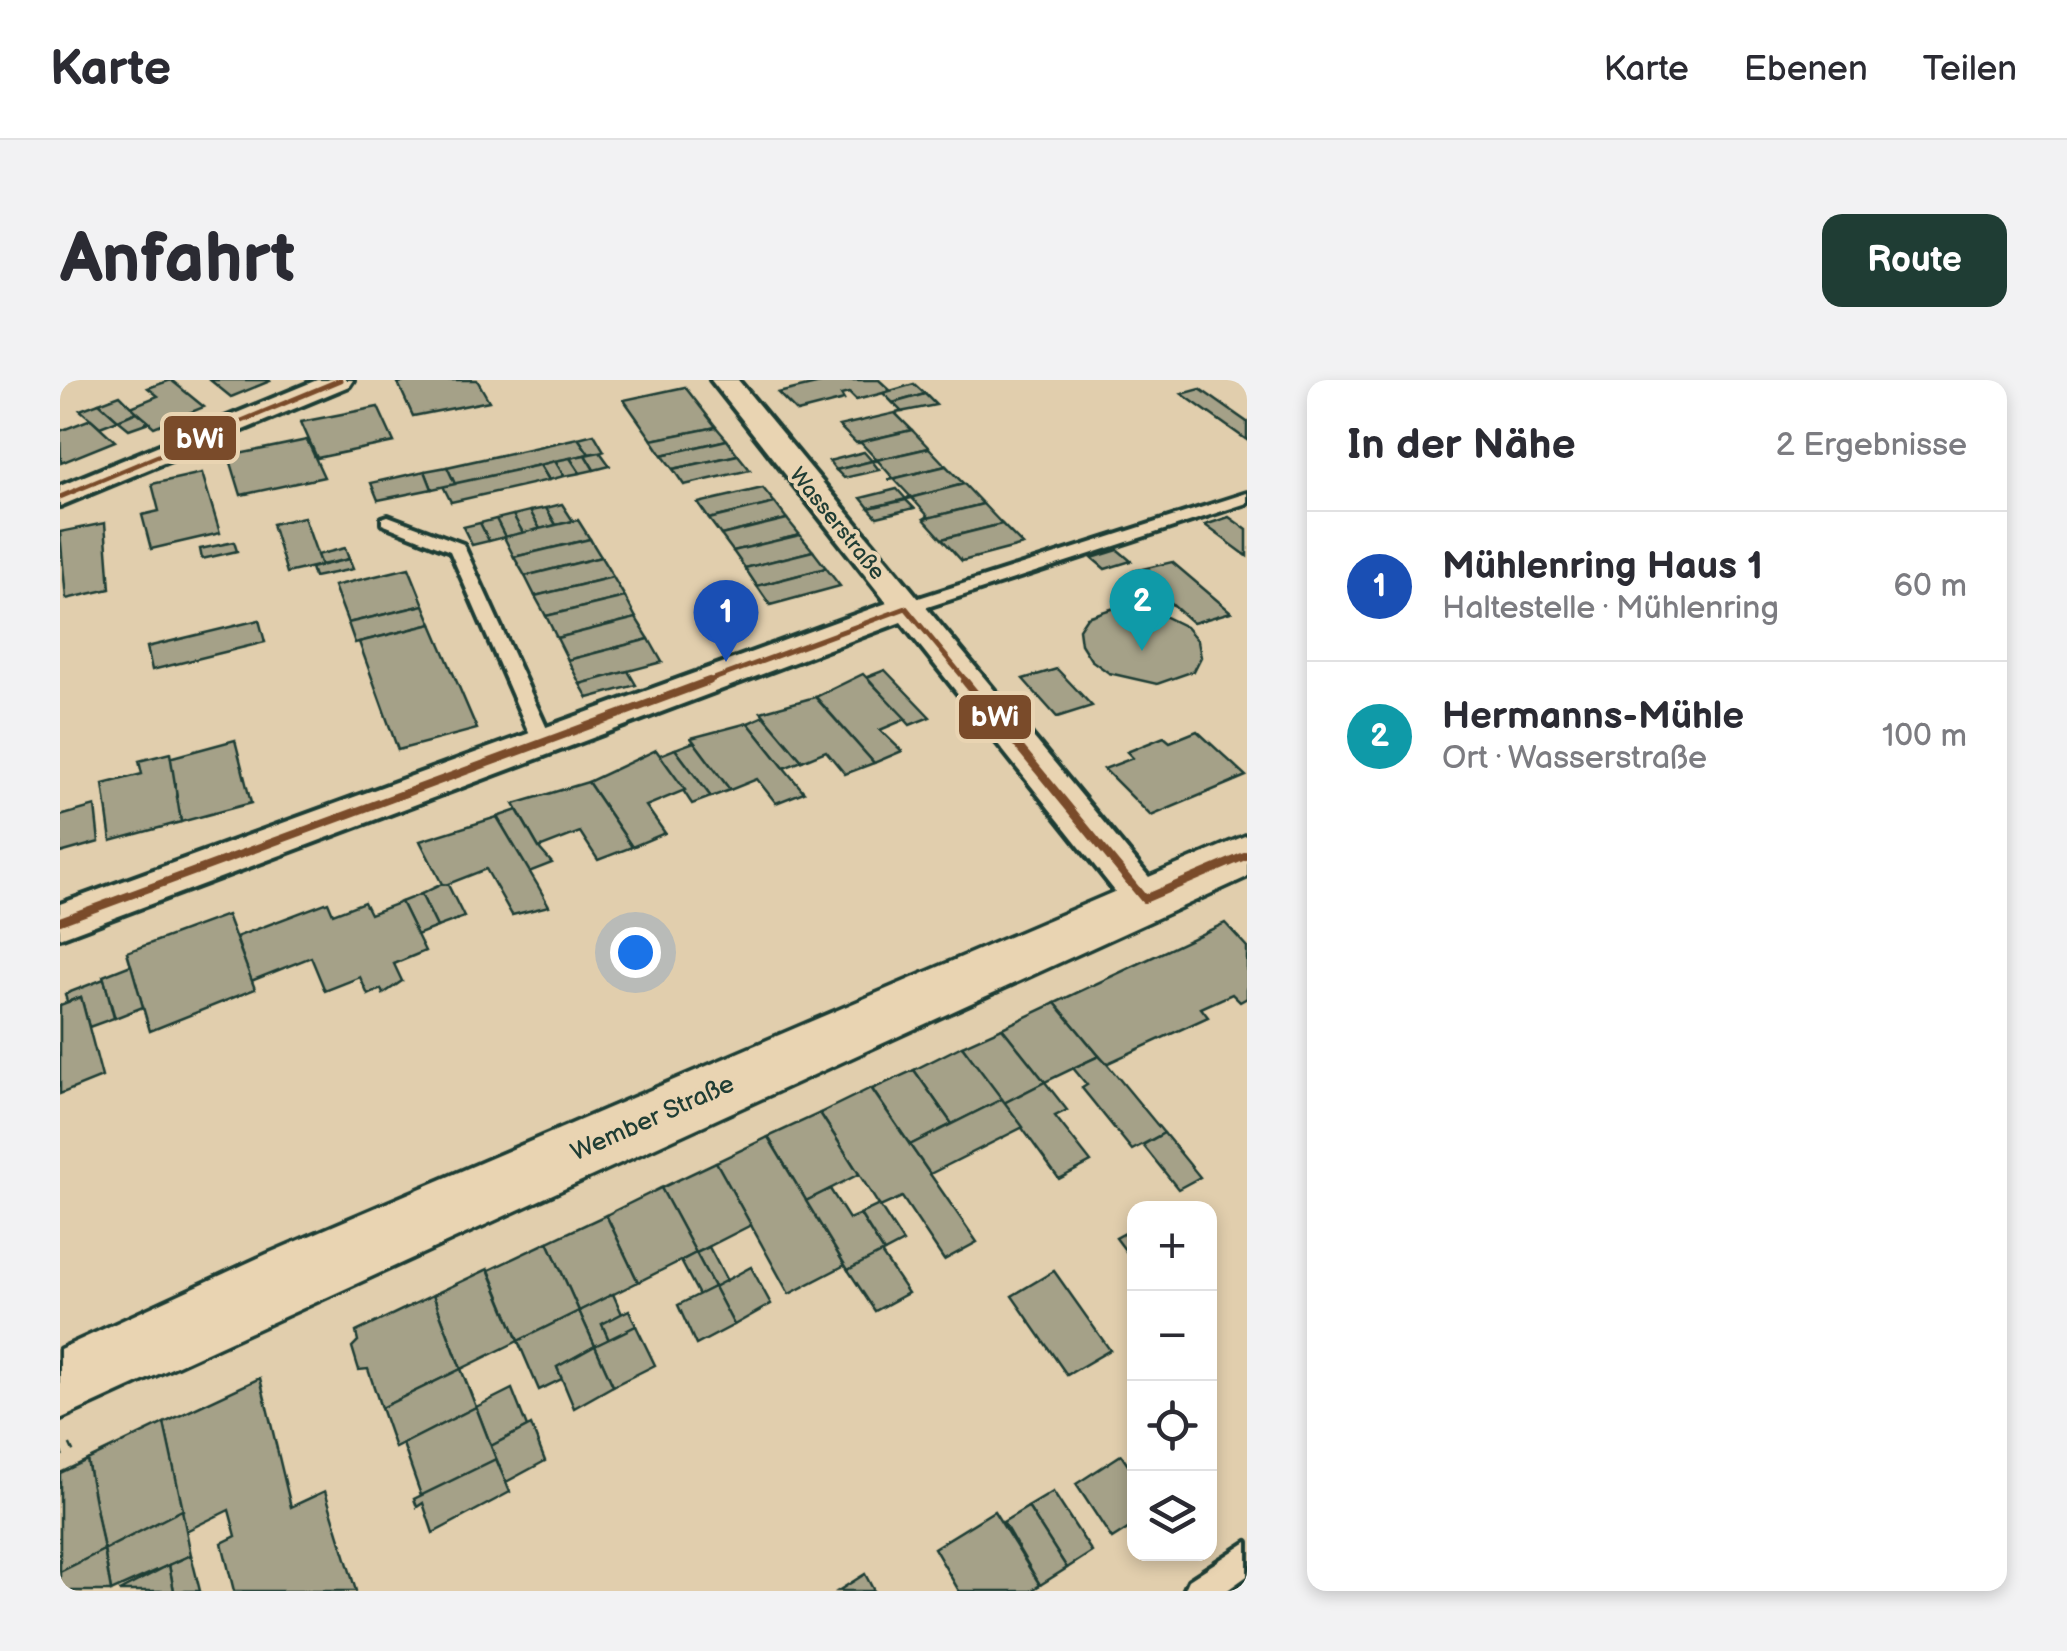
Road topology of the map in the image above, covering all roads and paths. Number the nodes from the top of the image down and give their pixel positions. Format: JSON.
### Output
{"nodes":[{"id":1,"x":340,"y":380,"type":"edge"},
{"id":2,"x":724,"y":380,"type":"edge"},
{"id":3,"x":60,"y":496,"type":"edge"},
{"id":4,"x":1247,"y":498,"type":"edge"},
{"id":5,"x":388,"y":521,"type":"dead end"},
{"id":6,"x":906,"y":608,"type":"junction"},
{"id":7,"x":543,"y":742,"type":"junction"},
{"id":8,"x":1247,"y":855,"type":"edge"},
{"id":9,"x":1144,"y":899,"type":"junction"},
{"id":10,"x":60,"y":920,"type":"edge"},
{"id":11,"x":60,"y":1385,"type":"edge"},
{"id":12,"x":1247,"y":1557,"type":"edge"},
{"id":13,"x":1200,"y":1591,"type":"edge"}],
"edges":[{"from":1,"to":3,"type":"street"},
{"from":2,"to":6,"type":"street","name":"Wasserstraße"},
{"from":4,"to":6,"type":"lane"},
{"from":5,"to":7,"type":"lane"},
{"from":6,"to":7,"type":"street"},
{"from":6,"to":9,"type":"street","name":"Wasserstraße"},
{"from":7,"to":10,"type":"street"},
{"from":8,"to":9,"type":"street","name":"Wember Straße"},
{"from":9,"to":11,"type":"street","name":"Wember Straße"},
{"from":12,"to":13,"type":"lane"}]}
